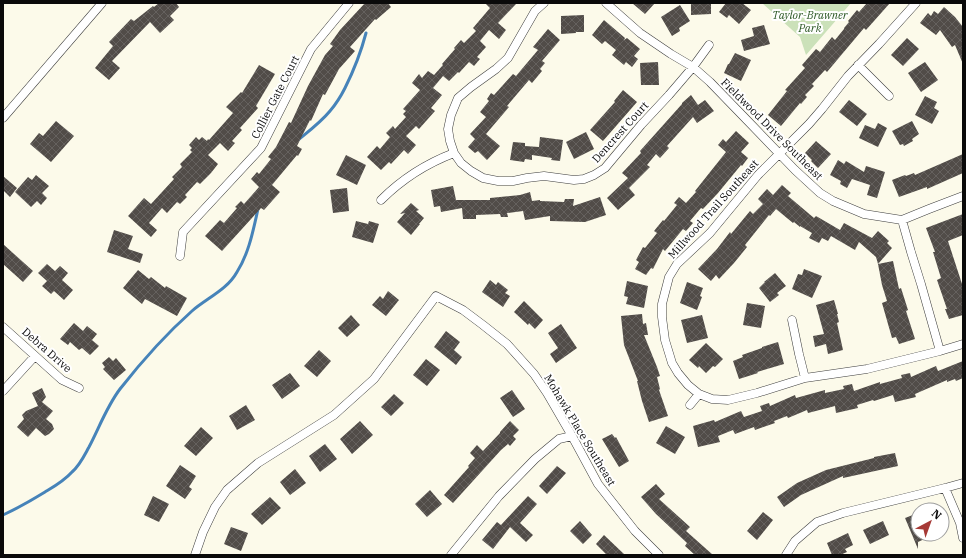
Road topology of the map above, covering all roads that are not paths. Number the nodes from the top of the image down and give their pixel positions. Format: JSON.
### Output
{"nodes":[{"id":1,"x":102,"y":3,"type":"edge"},
{"id":2,"x":349,"y":3,"type":"edge"},
{"id":3,"x":544,"y":3,"type":"edge"},
{"id":4,"x":606,"y":3,"type":"edge"},
{"id":5,"x":916,"y":3,"type":"edge"},
{"id":6,"x":709,"y":45,"type":"dead end"},
{"id":7,"x":858,"y":65,"type":"junction"},
{"id":8,"x":693,"y":67,"type":"junction"},
{"id":9,"x":889,"y":96,"type":"dead end"},
{"id":10,"x":3,"y":118,"type":"edge"},
{"id":11,"x":454,"y":153,"type":"junction"},
{"id":12,"x":779,"y":154,"type":"junction"},
{"id":13,"x":963,"y":196,"type":"edge"},
{"id":14,"x":380,"y":200,"type":"dead end"},
{"id":15,"x":902,"y":220,"type":"junction"},
{"id":16,"x":180,"y":256,"type":"dead end"},
{"id":17,"x":792,"y":320,"type":"dead end"},
{"id":18,"x":3,"y":326,"type":"edge"},
{"id":19,"x":963,"y":344,"type":"edge"},
{"id":20,"x":940,"y":351,"type":"junction"},
{"id":21,"x":35,"y":356,"type":"junction"},
{"id":22,"x":805,"y":378,"type":"junction"},
{"id":23,"x":79,"y":388,"type":"dead end"},
{"id":24,"x":3,"y":391,"type":"edge"},
{"id":25,"x":699,"y":394,"type":"junction"},
{"id":26,"x":690,"y":405,"type":"dead end"},
{"id":27,"x":572,"y":436,"type":"junction"},
{"id":28,"x":963,"y":482,"type":"edge"},
{"id":29,"x":945,"y":488,"type":"junction"},
{"id":30,"x":963,"y":538,"type":"edge"},
{"id":31,"x":195,"y":555,"type":"edge"},
{"id":32,"x":451,"y":555,"type":"edge"},
{"id":33,"x":659,"y":555,"type":"edge"},
{"id":34,"x":786,"y":555,"type":"edge"}],
"edges":[{"from":1,"to":10,"type":"street"},
{"from":2,"to":16,"type":"street","name":"Collier Gate Court"},
{"from":3,"to":11,"type":"street","name":"Dencrest Court"},
{"from":4,"to":8,"type":"street","name":"Fieldwood Drive Southeast"},
{"from":5,"to":7,"type":"street","name":"Millwood Trail Southeast"},
{"from":6,"to":8,"type":"street","name":"Dencrest Court"},
{"from":7,"to":9,"type":"street"},
{"from":7,"to":12,"type":"street","name":"Millwood Trail Southeast"},
{"from":8,"to":11,"type":"street","name":"Dencrest Court"},
{"from":8,"to":12,"type":"street","name":"Fieldwood Drive Southeast"},
{"from":11,"to":14,"type":"street"},
{"from":12,"to":15,"type":"street","name":"Fieldwood Drive Southeast"},
{"from":12,"to":25,"type":"street","name":"Millwood Trail Southeast"},
{"from":13,"to":15,"type":"street"},
{"from":15,"to":20,"type":"street"},
{"from":17,"to":22,"type":"street"},
{"from":18,"to":21,"type":"street","name":"Debra Drive"},
{"from":19,"to":20,"type":"street","name":"Millwood Trail Southeast"},
{"from":20,"to":22,"type":"street","name":"Millwood Trail Southeast"},
{"from":21,"to":23,"type":"street","name":"Debra Drive"},
{"from":21,"to":24,"type":"street"},
{"from":22,"to":25,"type":"street","name":"Millwood Trail Southeast"},
{"from":25,"to":26,"type":"street"},
{"from":27,"to":31,"type":"street","name":"Mohawk Place Southeast"},
{"from":27,"to":32,"type":"street"},
{"from":27,"to":33,"type":"street","name":"Mohawk Place Southeast"},
{"from":28,"to":29,"type":"street"},
{"from":29,"to":30,"type":"street"},
{"from":29,"to":34,"type":"street"}]}
